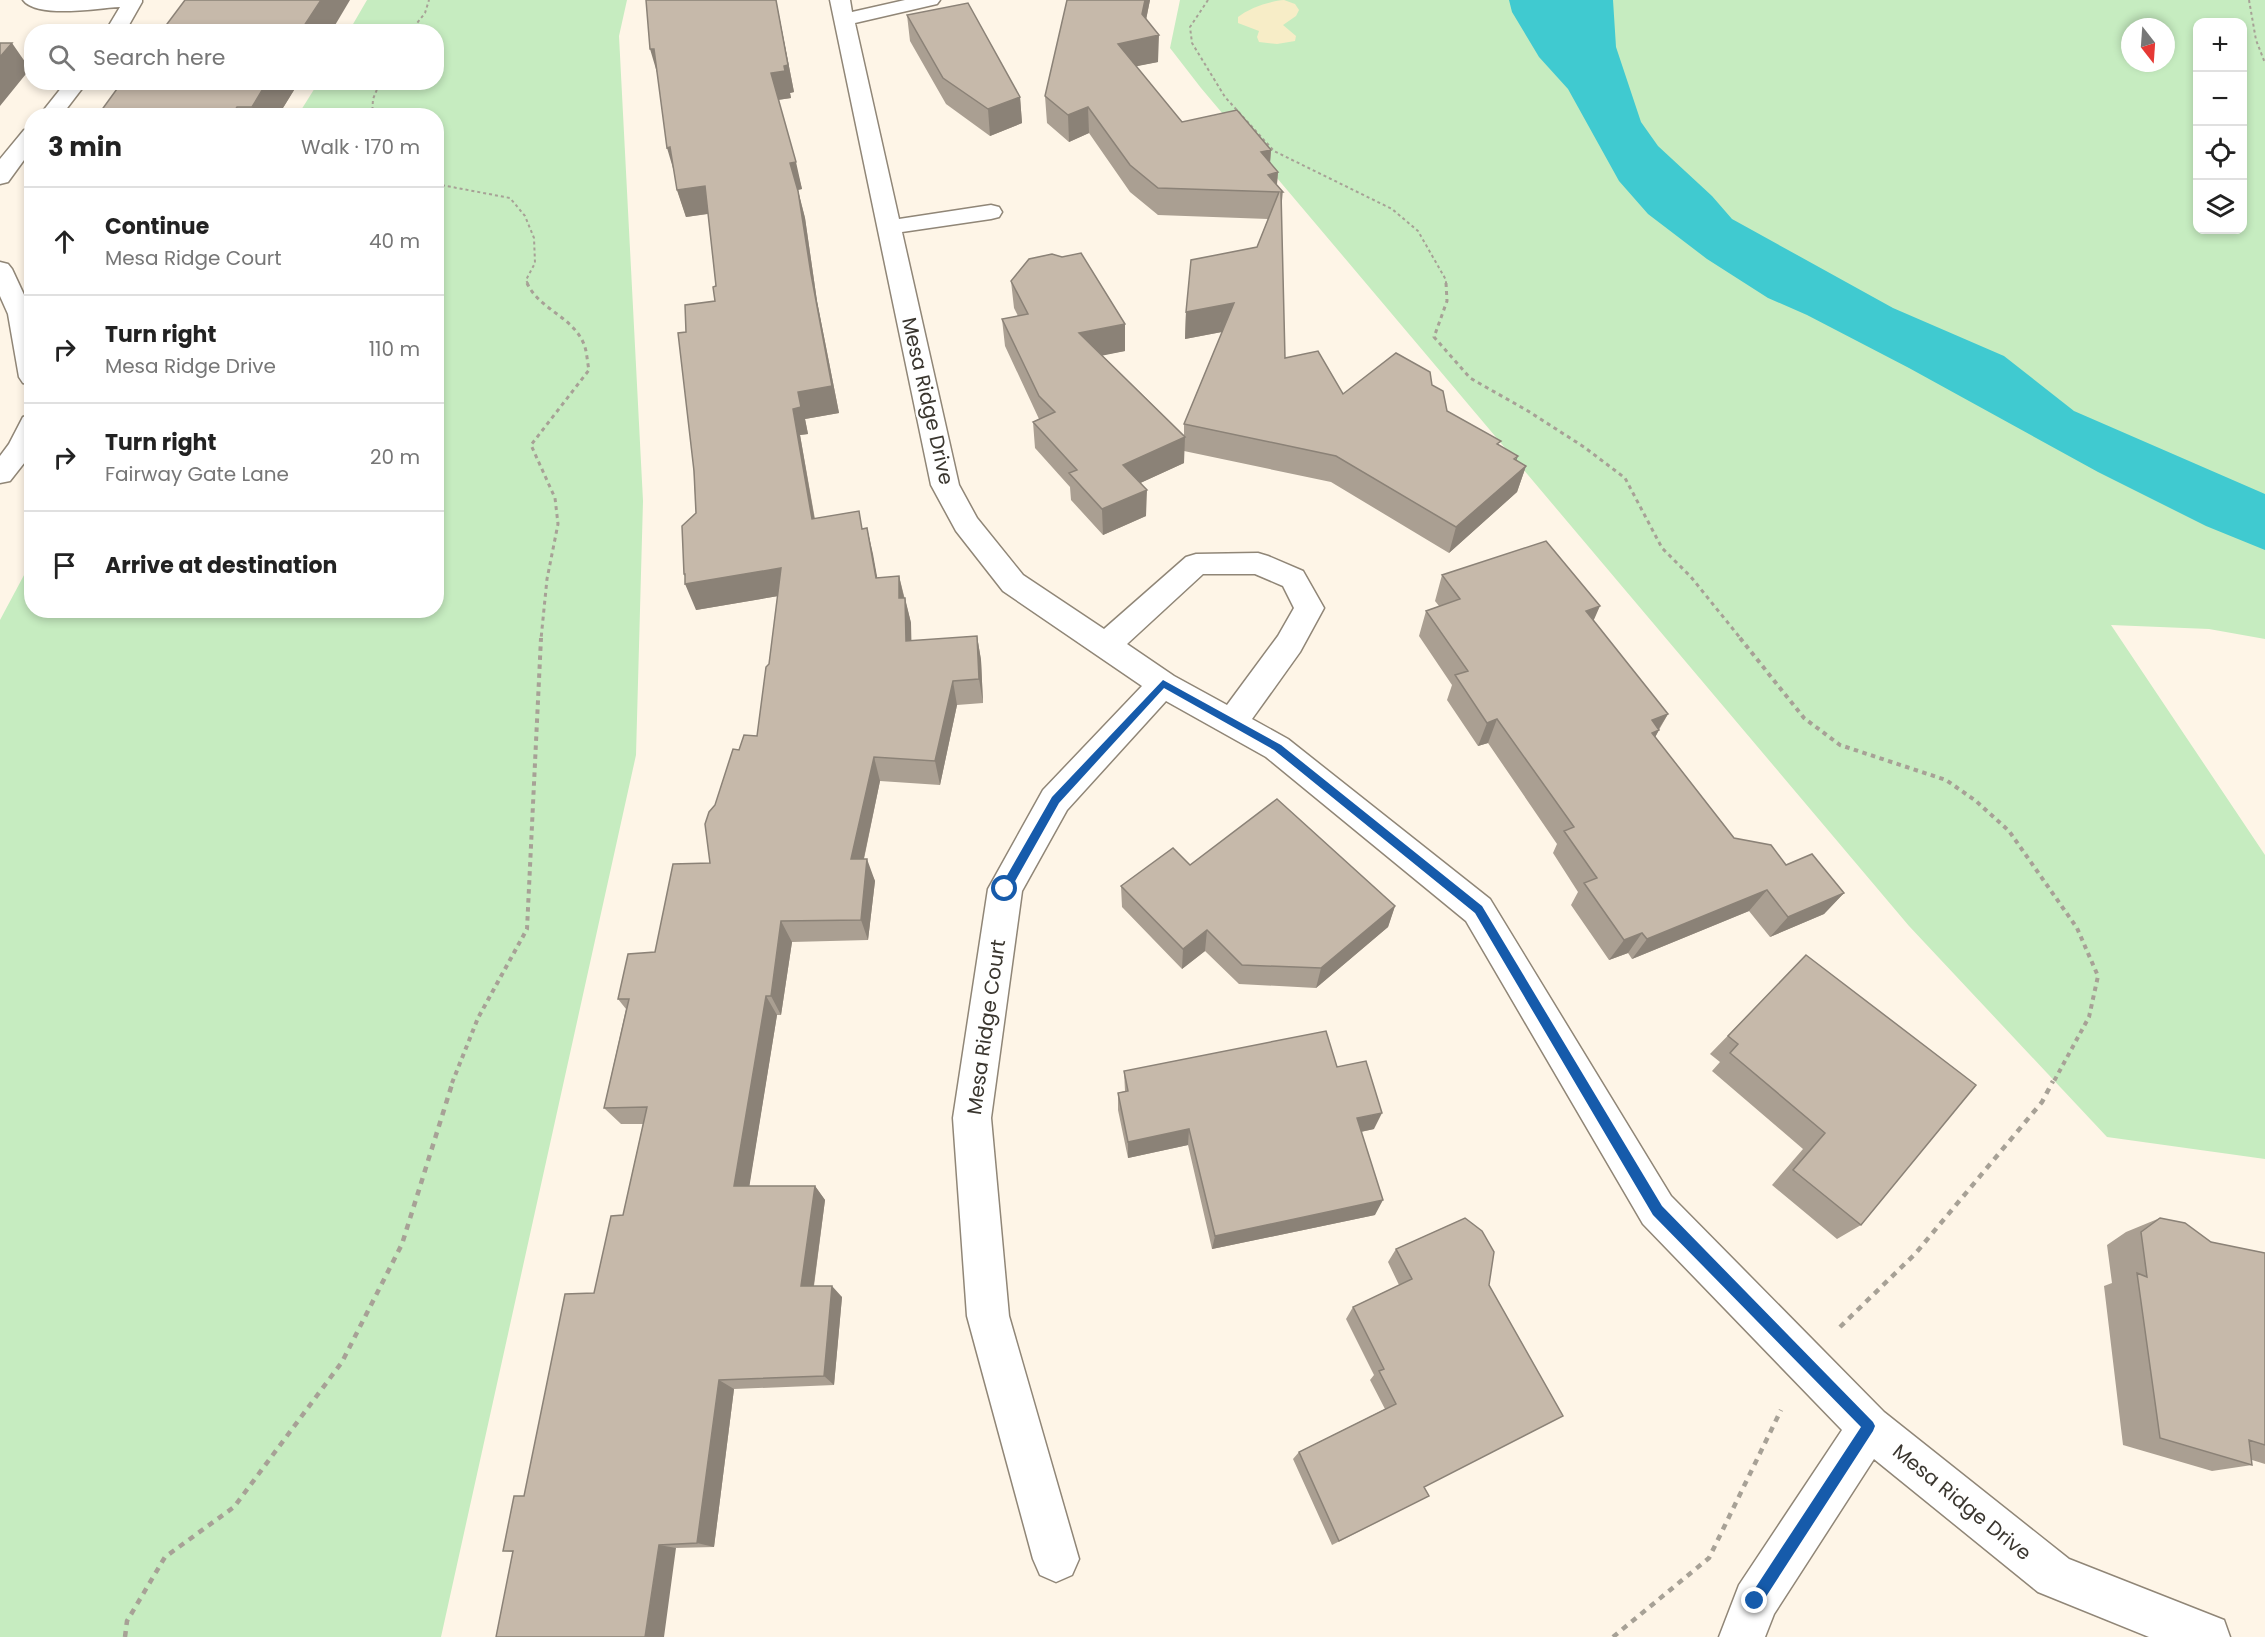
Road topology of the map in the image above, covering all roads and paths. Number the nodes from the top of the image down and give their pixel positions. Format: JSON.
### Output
{"nodes":[{"id":1,"x":33,"y":0,"type":"edge"},
{"id":2,"x":429,"y":0,"type":"edge"},
{"id":3,"x":930,"y":0,"type":"edge"},
{"id":4,"x":1208,"y":0,"type":"edge"},
{"id":5,"x":2249,"y":0,"type":"edge"},
{"id":6,"x":132,"y":1,"type":"edge"},
{"id":7,"x":842,"y":10,"type":"edge"},
{"id":8,"x":119,"y":24,"type":"edge"},
{"id":9,"x":416,"y":24,"type":"edge"},
{"id":10,"x":2265,"y":63,"type":"edge"},
{"id":11,"x":70,"y":90,"type":"edge"},
{"id":12,"x":377,"y":90,"type":"edge"},
{"id":13,"x":56,"y":108,"type":"edge"},
{"id":14,"x":372,"y":108,"type":"edge"},
{"id":15,"x":24,"y":144,"type":"edge"},
{"id":16,"x":0,"y":177,"type":"edge"},
{"id":17,"x":444,"y":186,"type":"edge"},
{"id":18,"x":991,"y":212,"type":"dead end"},
{"id":19,"x":889,"y":227,"type":"junction"},
{"id":20,"x":0,"y":269,"type":"edge"},
{"id":21,"x":24,"y":335,"type":"edge"},
{"id":22,"x":24,"y":441,"type":"edge"},
{"id":23,"x":0,"y":474,"type":"edge"},
{"id":24,"x":1106,"y":645,"type":"junction"},
{"id":25,"x":1163,"y":684,"type":"junction"},
{"id":26,"x":1232,"y":722,"type":"junction"},
{"id":27,"x":1805,"y":1361,"type":"junction"},
{"id":28,"x":1869,"y":1426,"type":"junction"},
{"id":29,"x":1056,"y":1559,"type":"dead end"},
{"id":30,"x":125,"y":1637,"type":"edge"},
{"id":31,"x":1613,"y":1637,"type":"edge"},
{"id":32,"x":1742,"y":1637,"type":"edge"},
{"id":33,"x":2207,"y":1637,"type":"edge"}],
"edges":[{"from":1,"to":6,"type":"street"},
{"from":2,"to":9,"type":"path"},
{"from":3,"to":7,"type":"street","name":"Mesa Ridge Drive"},
{"from":4,"to":27,"type":"path"},
{"from":5,"to":10,"type":"path"},
{"from":6,"to":8,"type":"street"},
{"from":7,"to":19,"type":"street","name":"Mesa Ridge Drive"},
{"from":11,"to":13,"type":"street"},
{"from":12,"to":14,"type":"path"},
{"from":15,"to":16,"type":"street"},
{"from":17,"to":30,"type":"path"},
{"from":18,"to":19,"type":"street"},
{"from":19,"to":24,"type":"street","name":"Mesa Ridge Drive"},
{"from":20,"to":21,"type":"street"},
{"from":22,"to":23,"type":"street"},
{"from":24,"to":25,"type":"street","name":"Mesa Ridge Drive"},
{"from":24,"to":26,"type":"street"},
{"from":25,"to":26,"type":"street","name":"Mesa Ridge Drive"},
{"from":25,"to":29,"type":"street","name":"Mesa Ridge Court"},
{"from":26,"to":27,"type":"street","name":"Mesa Ridge Drive"},
{"from":27,"to":28,"type":"street","name":"Mesa Ridge Drive"},
{"from":27,"to":31,"type":"path"},
{"from":28,"to":32,"type":"street"},
{"from":28,"to":33,"type":"street","name":"Mesa Ridge Drive"}]}
